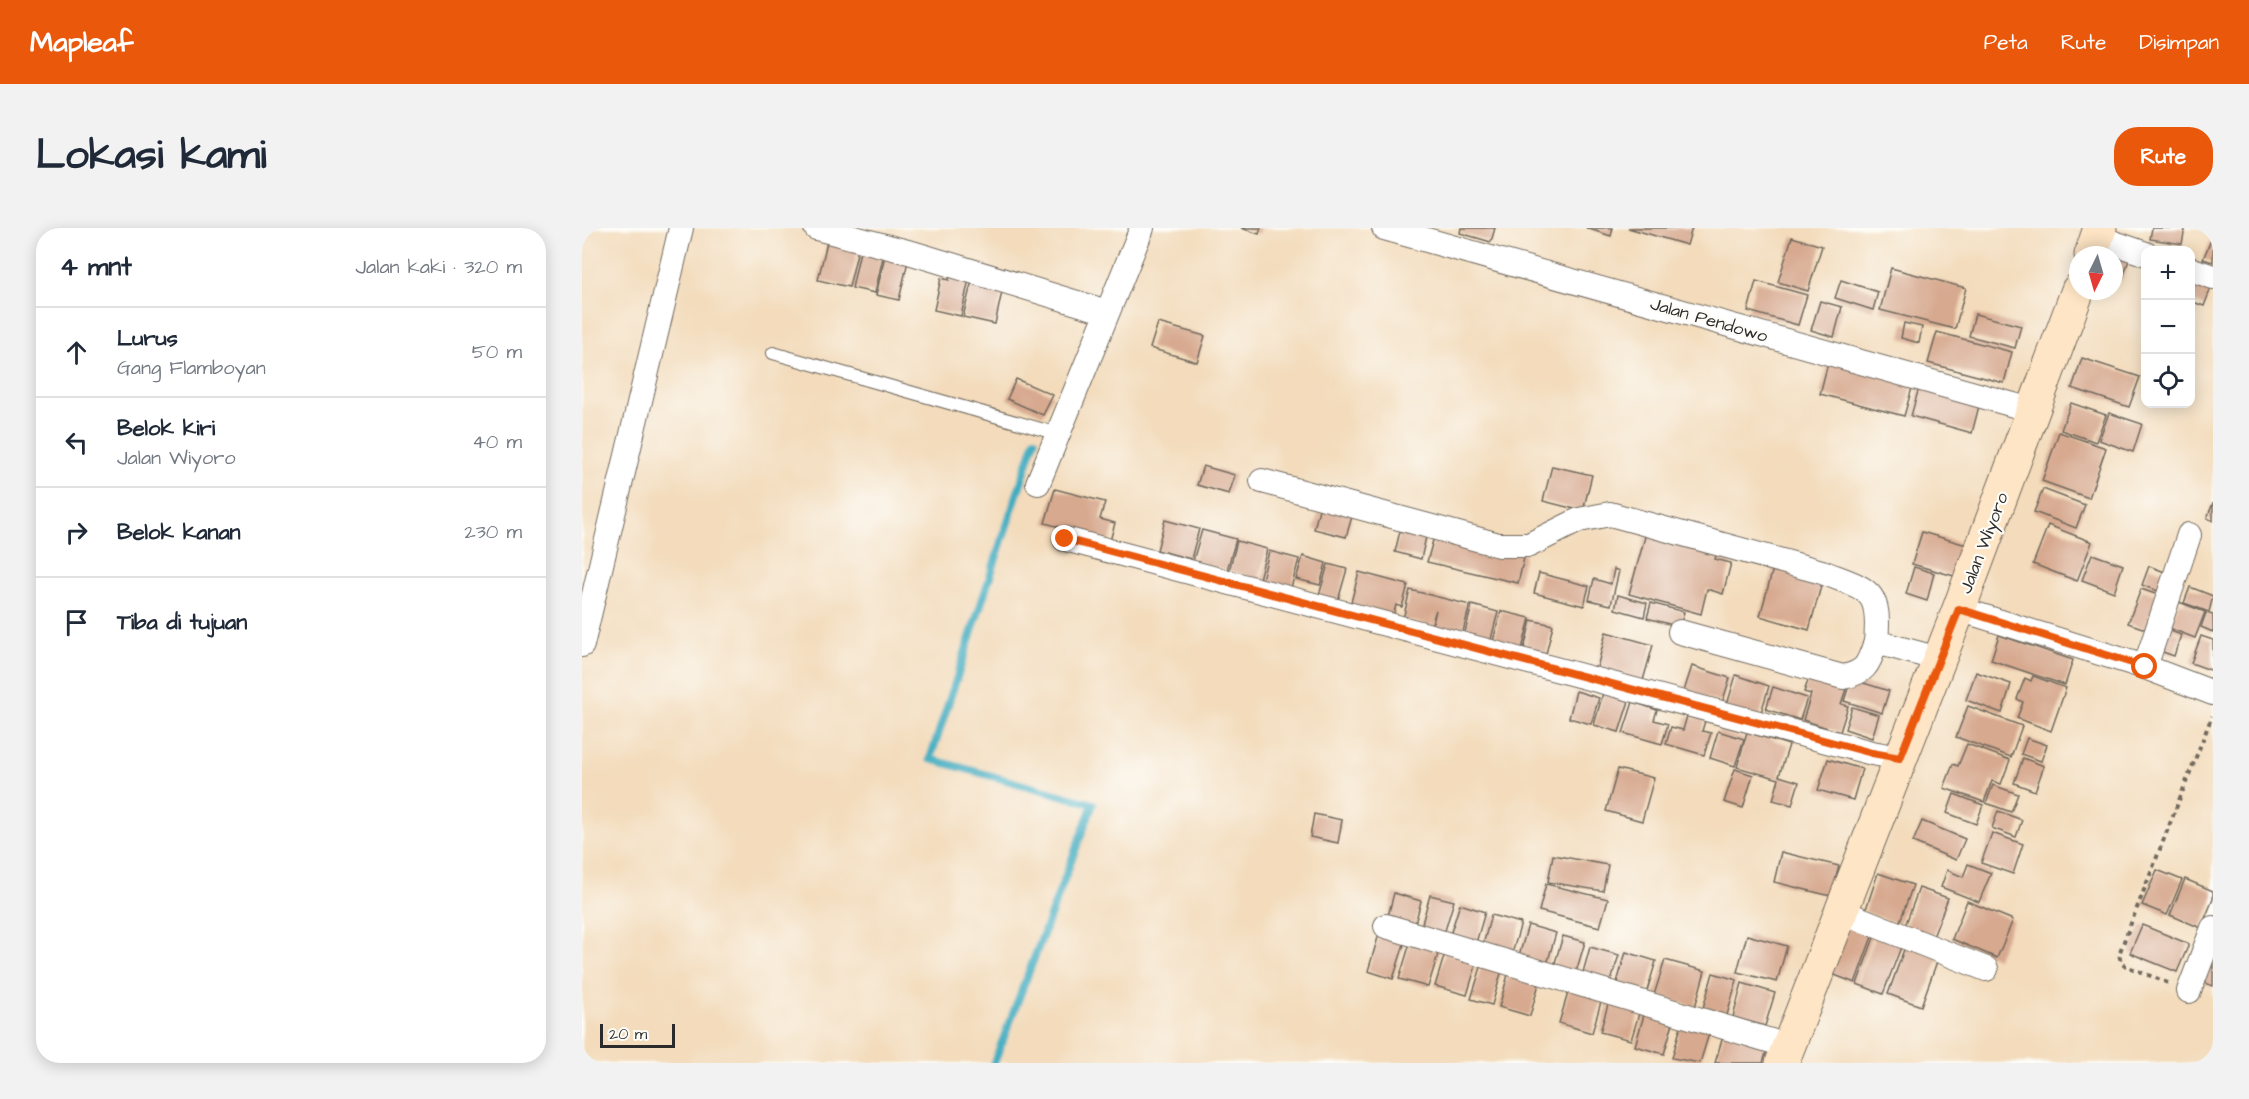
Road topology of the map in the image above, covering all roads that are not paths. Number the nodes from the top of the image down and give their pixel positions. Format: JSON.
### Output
{"nodes":[{"id":1,"x":681,"y":228,"type":"edge"},
{"id":2,"x":816,"y":228,"type":"edge"},
{"id":3,"x":1142,"y":228,"type":"edge"},
{"id":4,"x":1383,"y":228,"type":"edge"},
{"id":5,"x":2096,"y":240,"type":"edge"},
{"id":6,"x":2141,"y":253,"type":"edge"},
{"id":7,"x":2195,"y":271,"type":"edge"},
{"id":8,"x":2213,"y":277,"type":"edge"},
{"id":9,"x":2074,"y":300,"type":"edge"},
{"id":10,"x":1107,"y":312,"type":"junction"},
{"id":11,"x":772,"y":353,"type":"dead end"},
{"id":12,"x":2035,"y":411,"type":"junction"},
{"id":13,"x":1058,"y":434,"type":"junction"},
{"id":14,"x":1262,"y":481,"type":"dead end"},
{"id":15,"x":1038,"y":483,"type":"dead end"},
{"id":16,"x":2189,"y":535,"type":"dead end"},
{"id":17,"x":1065,"y":539,"type":"dead end"},
{"id":18,"x":1959,"y":609,"type":"junction"},
{"id":19,"x":1680,"y":632,"type":"dead end"},
{"id":20,"x":1876,"y":642,"type":"junction"},
{"id":21,"x":582,"y":645,"type":"edge"},
{"id":22,"x":1939,"y":659,"type":"junction"},
{"id":23,"x":2145,"y":667,"type":"junction"},
{"id":24,"x":2213,"y":693,"type":"edge"},
{"id":25,"x":1900,"y":758,"type":"junction"},
{"id":26,"x":1840,"y":910,"type":"junction"},
{"id":27,"x":1386,"y":926,"type":"dead end"},
{"id":28,"x":2213,"y":928,"type":"edge"},
{"id":29,"x":1986,"y":969,"type":"dead end"},
{"id":30,"x":2188,"y":991,"type":"road end"},
{"id":31,"x":1785,"y":1054,"type":"edge"}],
"edges":[{"from":1,"to":21,"type":"street"},
{"from":2,"to":10,"type":"street"},
{"from":3,"to":10,"type":"street"},
{"from":4,"to":12,"type":"street","name":"Jalan Pendowo"},
{"from":5,"to":6,"type":"street"},
{"from":7,"to":8,"type":"street"},
{"from":9,"to":12,"type":"street","name":"Jalan Wiyoro"},
{"from":10,"to":13,"type":"street"},
{"from":11,"to":13,"type":"lane"},
{"from":12,"to":18,"type":"street","name":"Jalan Wiyoro"},
{"from":13,"to":15,"type":"street"},
{"from":14,"to":20,"type":"street"},
{"from":16,"to":23,"type":"street"},
{"from":17,"to":25,"type":"street"},
{"from":18,"to":22,"type":"street","name":"Jalan Wiyoro"},
{"from":18,"to":23,"type":"street"},
{"from":19,"to":20,"type":"street"},
{"from":20,"to":22,"type":"street"},
{"from":22,"to":25,"type":"street","name":"Jalan Wiyoro"},
{"from":23,"to":24,"type":"street"},
{"from":25,"to":26,"type":"street","name":"Jalan Wiyoro"},
{"from":26,"to":29,"type":"street"},
{"from":26,"to":31,"type":"street","name":"Jalan Wiyoro"},
{"from":27,"to":31,"type":"street"},
{"from":28,"to":30,"type":"street"}]}
